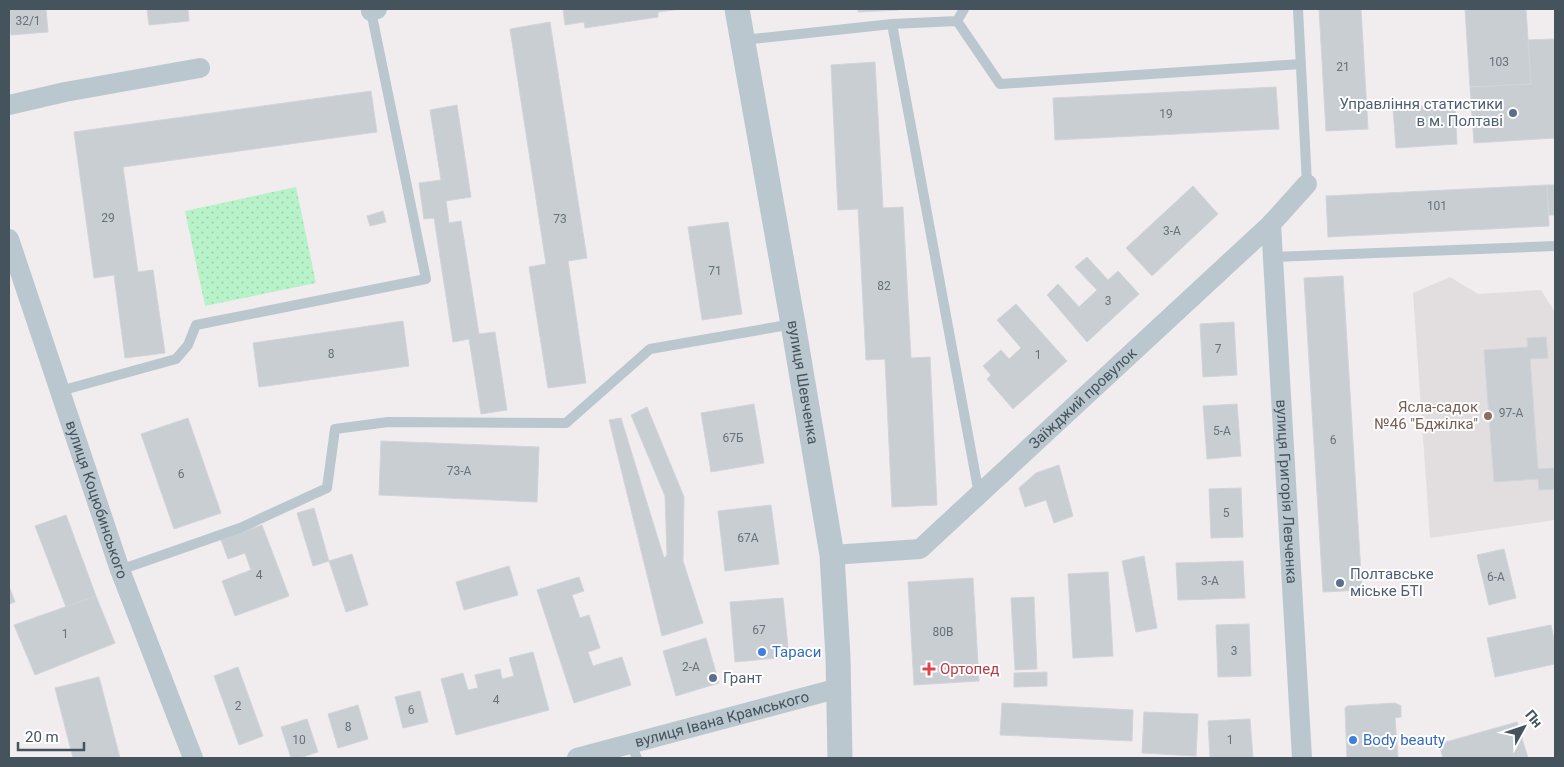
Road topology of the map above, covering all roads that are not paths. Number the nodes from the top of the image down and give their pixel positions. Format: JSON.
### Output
{"nodes":[{"id":1,"x":737,"y":9,"type":"edge"},
{"id":2,"x":964,"y":9,"type":"edge"},
{"id":3,"x":1298,"y":9,"type":"edge"},
{"id":4,"x":374,"y":10,"type":"edge"},
{"id":5,"x":957,"y":21,"type":"junction"},
{"id":6,"x":892,"y":24,"type":"junction"},
{"id":7,"x":743,"y":40,"type":"junction"},
{"id":8,"x":1301,"y":64,"type":"junction"},
{"id":9,"x":200,"y":68,"type":"dead end"},
{"id":10,"x":9,"y":105,"type":"edge"},
{"id":11,"x":1307,"y":184,"type":"joint"},
{"id":12,"x":1271,"y":224,"type":"junction"},
{"id":13,"x":9,"y":239,"type":"edge"},
{"id":14,"x":1555,"y":246,"type":"edge"},
{"id":15,"x":1273,"y":257,"type":"junction"},
{"id":16,"x":793,"y":324,"type":"junction"},
{"id":17,"x":60,"y":391,"type":"junction"},
{"id":18,"x":979,"y":494,"type":"junction"},
{"id":19,"x":832,"y":555,"type":"junction"},
{"id":20,"x":120,"y":570,"type":"junction"},
{"id":21,"x":839,"y":688,"type":"junction"},
{"id":22,"x":633,"y":751,"type":"edge"},
{"id":23,"x":193,"y":758,"type":"edge"},
{"id":24,"x":577,"y":758,"type":"edge"},
{"id":25,"x":840,"y":758,"type":"edge"},
{"id":26,"x":1302,"y":758,"type":"edge"}],
"edges":[{"from":1,"to":7,"type":"street","name":"вулиця Шевченка"},
{"from":2,"to":5,"type":"lane"},
{"from":3,"to":8,"type":"lane"},
{"from":4,"to":17,"type":"lane"},
{"from":5,"to":6,"type":"lane"},
{"from":5,"to":8,"type":"lane"},
{"from":6,"to":7,"type":"lane"},
{"from":6,"to":18,"type":"lane"},
{"from":7,"to":16,"type":"street","name":"вулиця Шевченка"},
{"from":8,"to":11,"type":"lane"},
{"from":9,"to":10,"type":"street"},
{"from":11,"to":12,"type":"street","name":"Заїжджий провулок"},
{"from":12,"to":15,"type":"street","name":"вулиця Григорія Левченка"},
{"from":12,"to":18,"type":"street","name":"Заїжджий провулок"},
{"from":13,"to":17,"type":"street","name":"вулиця Коцюбинського"},
{"from":14,"to":15,"type":"lane"},
{"from":15,"to":26,"type":"street","name":"вулиця Григорія Левченка"},
{"from":16,"to":19,"type":"street","name":"вулиця Шевченка"},
{"from":16,"to":20,"type":"lane"},
{"from":17,"to":20,"type":"street","name":"вулиця Коцюбинського"},
{"from":18,"to":19,"type":"street","name":"Заїжджий провулок"},
{"from":19,"to":21,"type":"street","name":"вулиця Шевченка"},
{"from":20,"to":23,"type":"street","name":"вулиця Коцюбинського"},
{"from":21,"to":22,"type":"street","name":"вулиця Івана Крамського"},
{"from":21,"to":25,"type":"street","name":"вулиця Шевченка"},
{"from":22,"to":24,"type":"street","name":"вулиця Івана Крамського"}]}
